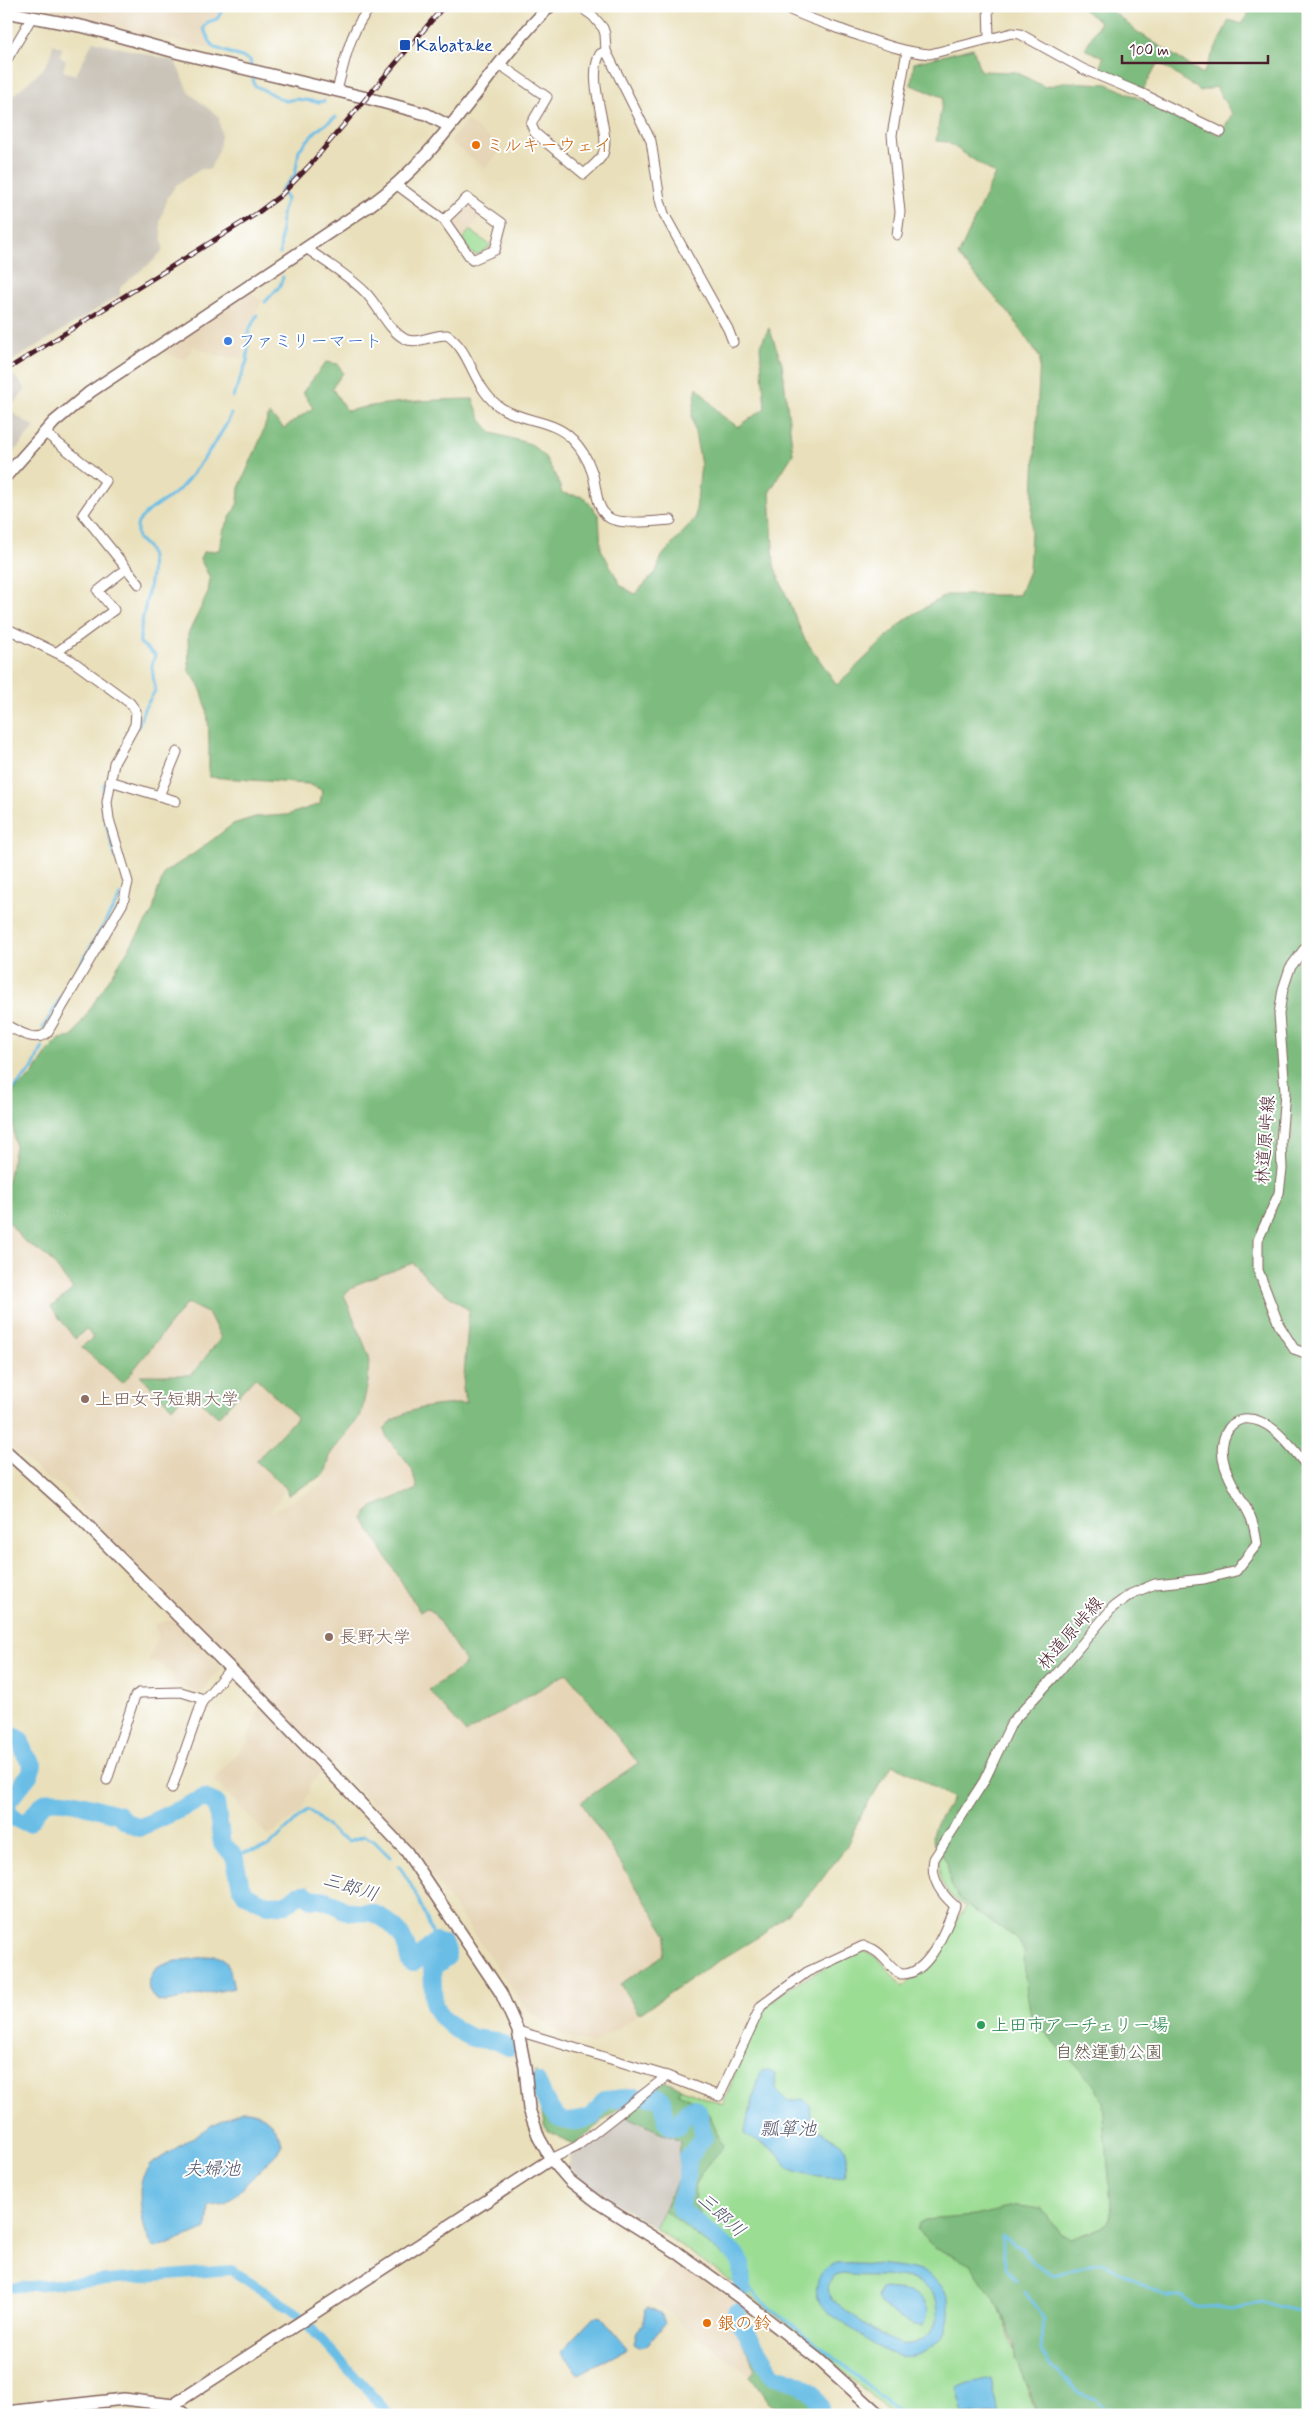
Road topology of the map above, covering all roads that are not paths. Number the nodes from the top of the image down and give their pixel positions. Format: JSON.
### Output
{"nodes":[{"id":1,"x":372,"y":6,"type":"edge"},
{"id":2,"x":550,"y":6,"type":"edge"},
{"id":3,"x":579,"y":6,"type":"edge"},
{"id":4,"x":782,"y":6,"type":"edge"},
{"id":5,"x":988,"y":6,"type":"edge"},
{"id":6,"x":6,"y":12,"type":"edge"},
{"id":7,"x":30,"y":16,"type":"junction"},
{"id":8,"x":990,"y":37,"type":"junction"},
{"id":9,"x":606,"y":51,"type":"junction"},
{"id":10,"x":907,"y":51,"type":"junction"},
{"id":11,"x":6,"y":61,"type":"edge"},
{"id":12,"x":499,"y":64,"type":"junction"},
{"id":13,"x":337,"y":90,"type":"junction"},
{"id":14,"x":449,"y":126,"type":"junction"},
{"id":15,"x":1221,"y":132,"type":"dead end"},
{"id":16,"x":397,"y":184,"type":"junction"},
{"id":17,"x":444,"y":220,"type":"junction"},
{"id":18,"x":897,"y":235,"type":"dead end"},
{"id":19,"x":306,"y":248,"type":"junction"},
{"id":20,"x":733,"y":342,"type":"dead end"},
{"id":21,"x":44,"y":432,"type":"junction"},
{"id":22,"x":6,"y":476,"type":"edge"},
{"id":23,"x":672,"y":520,"type":"dead end"},
{"id":24,"x":126,"y":569,"type":"junction"},
{"id":25,"x":139,"y":584,"type":"dead end"},
{"id":26,"x":6,"y":628,"type":"edge"},
{"id":27,"x":58,"y":652,"type":"junction"},
{"id":28,"x":177,"y":752,"type":"dead end"},
{"id":29,"x":110,"y":781,"type":"junction"},
{"id":30,"x":159,"y":796,"type":"junction"},
{"id":31,"x":176,"y":801,"type":"dead end"},
{"id":32,"x":1308,"y":944,"type":"edge"},
{"id":33,"x":6,"y":1025,"type":"edge"},
{"id":34,"x":1308,"y":1354,"type":"edge"},
{"id":35,"x":6,"y":1451,"type":"edge"},
{"id":36,"x":1308,"y":1467,"type":"edge"},
{"id":37,"x":230,"y":1668,"type":"junction"},
{"id":38,"x":204,"y":1699,"type":"junction"},
{"id":39,"x":108,"y":1780,"type":"dead end"},
{"id":40,"x":172,"y":1788,"type":"dead end"},
{"id":41,"x":518,"y":2031,"type":"junction"},
{"id":42,"x":666,"y":2076,"type":"junction"},
{"id":43,"x":550,"y":2159,"type":"junction"},
{"id":44,"x":173,"y":2405,"type":"junction"},
{"id":45,"x":6,"y":2412,"type":"edge"},
{"id":46,"x":185,"y":2415,"type":"edge"},
{"id":47,"x":880,"y":2415,"type":"edge"}],
"edges":[{"from":1,"to":13,"type":"street"},
{"from":2,"to":12,"type":"street"},
{"from":3,"to":9,"type":"street"},
{"from":4,"to":10,"type":"street"},
{"from":5,"to":8,"type":"street"},
{"from":6,"to":7,"type":"street"},
{"from":7,"to":11,"type":"street"},
{"from":7,"to":13,"type":"street"},
{"from":8,"to":10,"type":"street"},
{"from":8,"to":15,"type":"street"},
{"from":9,"to":12,"type":"street"},
{"from":9,"to":20,"type":"street"},
{"from":10,"to":18,"type":"street"},
{"from":12,"to":14,"type":"street"},
{"from":13,"to":14,"type":"street"},
{"from":14,"to":16,"type":"street"},
{"from":16,"to":17,"type":"street"},
{"from":16,"to":19,"type":"street"},
{"from":17,"to":17,"type":"street"},
{"from":19,"to":21,"type":"street"},
{"from":19,"to":23,"type":"street"},
{"from":21,"to":22,"type":"street"},
{"from":21,"to":24,"type":"street"},
{"from":24,"to":25,"type":"street"},
{"from":24,"to":27,"type":"street"},
{"from":26,"to":27,"type":"street"},
{"from":27,"to":29,"type":"street"},
{"from":28,"to":30,"type":"street"},
{"from":29,"to":30,"type":"street"},
{"from":29,"to":33,"type":"street"},
{"from":30,"to":31,"type":"street"},
{"from":32,"to":34,"type":"street","name":"林道原峠線"},
{"from":35,"to":37,"type":"street"},
{"from":36,"to":42,"type":"street","name":"林道原峠線"},
{"from":37,"to":38,"type":"street"},
{"from":37,"to":41,"type":"street"},
{"from":38,"to":39,"type":"street"},
{"from":38,"to":40,"type":"street"},
{"from":41,"to":42,"type":"street"},
{"from":41,"to":43,"type":"street"},
{"from":42,"to":43,"type":"street"},
{"from":43,"to":44,"type":"street"},
{"from":43,"to":47,"type":"street"},
{"from":44,"to":45,"type":"street"},
{"from":44,"to":46,"type":"street"}]}
